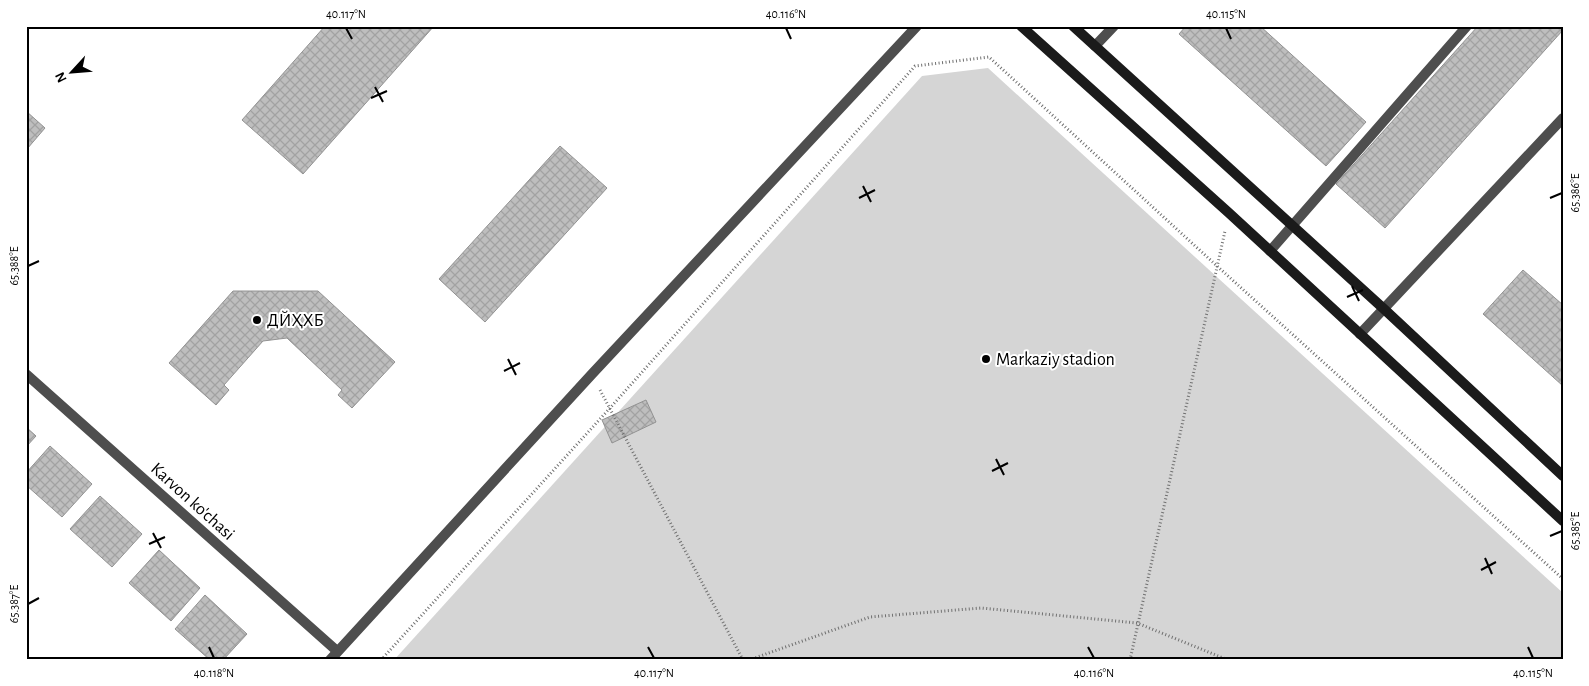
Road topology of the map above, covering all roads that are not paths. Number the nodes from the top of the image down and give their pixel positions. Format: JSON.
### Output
{"nodes":[{"id":1,"x":916,"y":26,"type":"edge"},
{"id":2,"x":1021,"y":26,"type":"edge"},
{"id":3,"x":1073,"y":26,"type":"edge"},
{"id":4,"x":1114,"y":26,"type":"edge"},
{"id":5,"x":1467,"y":26,"type":"edge"},
{"id":6,"x":1095,"y":46,"type":"junction"},
{"id":7,"x":1563,"y":118,"type":"edge"},
{"id":8,"x":1293,"y":226,"type":"junction"},
{"id":9,"x":1270,"y":251,"type":"junction"},
{"id":10,"x":1384,"y":309,"type":"junction"},
{"id":11,"x":1360,"y":334,"type":"junction"},
{"id":12,"x":26,"y":374,"type":"edge"},
{"id":13,"x":1563,"y":476,"type":"edge"},
{"id":14,"x":1563,"y":521,"type":"edge"},
{"id":15,"x":337,"y":651,"type":"junction"},
{"id":16,"x":330,"y":660,"type":"edge"}],
"edges":[{"from":1,"to":15,"type":"street"},
{"from":2,"to":9,"type":"street"},
{"from":3,"to":6,"type":"street"},
{"from":4,"to":6,"type":"street"},
{"from":5,"to":8,"type":"street"},
{"from":6,"to":8,"type":"street"},
{"from":7,"to":10,"type":"street"},
{"from":8,"to":9,"type":"street"},
{"from":8,"to":10,"type":"street"},
{"from":9,"to":11,"type":"street"},
{"from":10,"to":11,"type":"street"},
{"from":10,"to":13,"type":"street"},
{"from":11,"to":14,"type":"street"},
{"from":12,"to":15,"type":"street","name":"Karvon ko'chasi"},
{"from":15,"to":16,"type":"street"}]}
